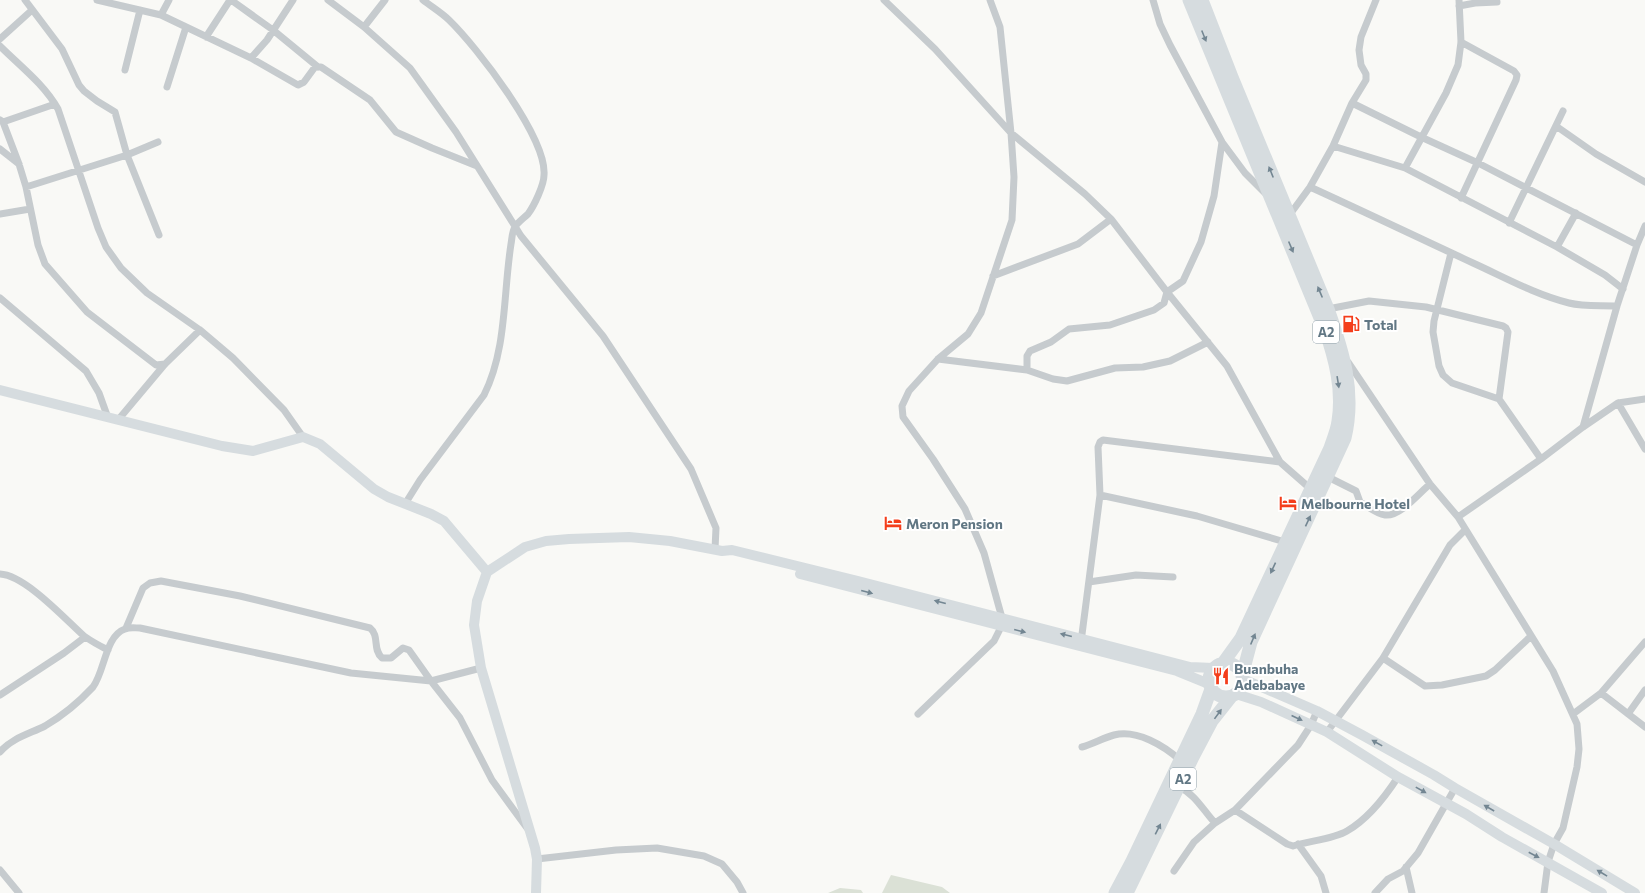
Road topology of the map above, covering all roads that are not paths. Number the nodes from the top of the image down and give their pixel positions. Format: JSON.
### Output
{"nodes":[{"id":1,"x":26,"y":0,"type":"edge"},
{"id":2,"x":97,"y":0,"type":"edge"},
{"id":3,"x":169,"y":0,"type":"edge"},
{"id":4,"x":231,"y":0,"type":"edge"},
{"id":5,"x":293,"y":0,"type":"edge"},
{"id":6,"x":328,"y":0,"type":"edge"},
{"id":7,"x":385,"y":0,"type":"edge"},
{"id":8,"x":423,"y":0,"type":"edge"},
{"id":9,"x":884,"y":0,"type":"edge"},
{"id":10,"x":990,"y":0,"type":"edge"},
{"id":11,"x":1153,"y":0,"type":"edge"},
{"id":12,"x":1189,"y":0,"type":"edge"},
{"id":13,"x":1202,"y":0,"type":"edge"},
{"id":14,"x":1376,"y":0,"type":"edge"},
{"id":15,"x":114,"y":2,"type":"edge"},
{"id":16,"x":1497,"y":2,"type":"dead end"},
{"id":17,"x":1459,"y":3,"type":"edge"},
{"id":18,"x":32,"y":10,"type":"junction"},
{"id":19,"x":140,"y":10,"type":"junction"},
{"id":20,"x":161,"y":15,"type":"junction"},
{"id":21,"x":186,"y":27,"type":"junction"},
{"id":22,"x":364,"y":27,"type":"junction"},
{"id":23,"x":274,"y":30,"type":"junction"},
{"id":24,"x":206,"y":36,"type":"junction"},
{"id":25,"x":0,"y":39,"type":"edge"},
{"id":26,"x":1461,"y":42,"type":"junction"},
{"id":27,"x":0,"y":46,"type":"edge"},
{"id":28,"x":251,"y":58,"type":"junction"},
{"id":29,"x":318,"y":67,"type":"junction"},
{"id":30,"x":125,"y":70,"type":"dead end"},
{"id":31,"x":167,"y":87,"type":"dead end"},
{"id":32,"x":1352,"y":103,"type":"junction"},
{"id":33,"x":55,"y":104,"type":"junction"},
{"id":34,"x":1563,"y":111,"type":"dead end"},
{"id":35,"x":2,"y":121,"type":"edge"},
{"id":36,"x":1556,"y":126,"type":"junction"},
{"id":37,"x":1011,"y":133,"type":"junction"},
{"id":38,"x":1421,"y":137,"type":"junction"},
{"id":39,"x":158,"y":142,"type":"dead end"},
{"id":40,"x":1222,"y":142,"type":"junction"},
{"id":41,"x":1333,"y":146,"type":"junction"},
{"id":42,"x":0,"y":149,"type":"edge"},
{"id":43,"x":127,"y":155,"type":"junction"},
{"id":44,"x":1478,"y":163,"type":"junction"},
{"id":45,"x":19,"y":164,"type":"junction"},
{"id":46,"x":477,"y":166,"type":"junction"},
{"id":47,"x":1405,"y":168,"type":"junction"},
{"id":48,"x":78,"y":170,"type":"junction"},
{"id":49,"x":1645,"y":182,"type":"edge"},
{"id":50,"x":26,"y":187,"type":"junction"},
{"id":51,"x":1310,"y":188,"type":"junction"},
{"id":52,"x":1526,"y":188,"type":"junction"},
{"id":53,"x":1270,"y":197,"type":"junction"},
{"id":54,"x":1461,"y":198,"type":"junction"},
{"id":55,"x":30,"y":209,"type":"junction"},
{"id":56,"x":1576,"y":213,"type":"junction"},
{"id":57,"x":0,"y":214,"type":"edge"},
{"id":58,"x":1111,"y":219,"type":"junction"},
{"id":59,"x":1286,"y":222,"type":"junction"},
{"id":60,"x":1509,"y":223,"type":"junction"},
{"id":61,"x":1645,"y":226,"type":"edge"},
{"id":62,"x":515,"y":227,"type":"junction"},
{"id":63,"x":159,"y":235,"type":"dead end"},
{"id":64,"x":1637,"y":245,"type":"junction"},
{"id":65,"x":1557,"y":247,"type":"junction"},
{"id":66,"x":1451,"y":252,"type":"junction"},
{"id":67,"x":993,"y":276,"type":"junction"},
{"id":68,"x":1623,"y":289,"type":"junction"},
{"id":69,"x":1167,"y":292,"type":"junction"},
{"id":70,"x":0,"y":298,"type":"edge"},
{"id":71,"x":1617,"y":306,"type":"junction"},
{"id":72,"x":1328,"y":309,"type":"junction"},
{"id":73,"x":1437,"y":310,"type":"junction"},
{"id":74,"x":200,"y":330,"type":"junction"},
{"id":75,"x":1208,"y":342,"type":"junction"},
{"id":76,"x":1337,"y":353,"type":"junction"},
{"id":77,"x":938,"y":359,"type":"junction"},
{"id":78,"x":165,"y":364,"type":"junction"},
{"id":79,"x":1027,"y":370,"type":"junction"},
{"id":80,"x":0,"y":390,"type":"edge"},
{"id":81,"x":1499,"y":399,"type":"junction"},
{"id":82,"x":1645,"y":399,"type":"edge"},
{"id":83,"x":1618,"y":403,"type":"junction"},
{"id":84,"x":113,"y":419,"type":"junction"},
{"id":85,"x":1583,"y":427,"type":"junction"},
{"id":86,"x":303,"y":437,"type":"junction"},
{"id":87,"x":1645,"y":449,"type":"edge"},
{"id":88,"x":1541,"y":459,"type":"junction"},
{"id":89,"x":1280,"y":462,"type":"junction"},
{"id":90,"x":1328,"y":477,"type":"junction"},
{"id":91,"x":1430,"y":484,"type":"junction"},
{"id":92,"x":1315,"y":493,"type":"junction"},
{"id":93,"x":1100,"y":495,"type":"junction"},
{"id":94,"x":405,"y":504,"type":"junction"},
{"id":95,"x":1458,"y":517,"type":"junction"},
{"id":96,"x":1465,"y":530,"type":"junction"},
{"id":97,"x":1285,"y":542,"type":"junction"},
{"id":98,"x":718,"y":550,"type":"junction"},
{"id":99,"x":487,"y":572,"type":"junction"},
{"id":100,"x":0,"y":574,"type":"edge"},
{"id":101,"x":1173,"y":577,"type":"dead end"},
{"id":102,"x":1089,"y":582,"type":"junction"},
{"id":103,"x":1002,"y":622,"type":"junction"},
{"id":104,"x":126,"y":628,"type":"junction"},
{"id":105,"x":85,"y":637,"type":"junction"},
{"id":106,"x":1530,"y":637,"type":"junction"},
{"id":107,"x":1081,"y":642,"type":"junction"},
{"id":108,"x":1645,"y":642,"type":"edge"},
{"id":109,"x":108,"y":650,"type":"junction"},
{"id":110,"x":1383,"y":658,"type":"junction"},
{"id":111,"x":1218,"y":665,"type":"junction"},
{"id":112,"x":481,"y":668,"type":"junction"},
{"id":113,"x":1243,"y":678,"type":"junction"},
{"id":114,"x":431,"y":681,"type":"junction"},
{"id":115,"x":1210,"y":686,"type":"junction"},
{"id":116,"x":1645,"y":690,"type":"edge"},
{"id":117,"x":1601,"y":693,"type":"junction"},
{"id":118,"x":0,"y":695,"type":"edge"},
{"id":119,"x":1233,"y":695,"type":"junction"},
{"id":120,"x":1317,"y":711,"type":"junction"},
{"id":121,"x":918,"y":714,"type":"dead end"},
{"id":122,"x":1573,"y":714,"type":"junction"},
{"id":123,"x":1628,"y":714,"type":"junction"},
{"id":124,"x":1335,"y":720,"type":"junction"},
{"id":125,"x":1311,"y":725,"type":"junction"},
{"id":126,"x":1645,"y":726,"type":"edge"},
{"id":127,"x":1326,"y":732,"type":"junction"},
{"id":128,"x":1082,"y":748,"type":"dead end"},
{"id":129,"x":0,"y":752,"type":"edge"},
{"id":130,"x":1180,"y":760,"type":"junction"},
{"id":131,"x":1398,"y":777,"type":"junction"},
{"id":132,"x":1179,"y":787,"type":"junction"},
{"id":133,"x":1455,"y":788,"type":"junction"},
{"id":134,"x":1446,"y":804,"type":"junction"},
{"id":135,"x":1234,"y":810,"type":"junction"},
{"id":136,"x":1215,"y":823,"type":"junction"},
{"id":137,"x":532,"y":835,"type":"junction"},
{"id":138,"x":1298,"y":844,"type":"junction"},
{"id":139,"x":1554,"y":844,"type":"junction"},
{"id":140,"x":537,"y":859,"type":"junction"},
{"id":141,"x":1548,"y":862,"type":"junction"},
{"id":142,"x":1137,"y":863,"type":"junction"},
{"id":143,"x":1406,"y":867,"type":"junction"},
{"id":144,"x":0,"y":870,"type":"edge"},
{"id":145,"x":1174,"y":870,"type":"dead end"},
{"id":146,"x":1120,"y":892,"type":"edge"},
{"id":147,"x":19,"y":893,"type":"edge"},
{"id":148,"x":536,"y":893,"type":"edge"},
{"id":149,"x":743,"y":893,"type":"edge"},
{"id":150,"x":1326,"y":893,"type":"edge"},
{"id":151,"x":1375,"y":893,"type":"edge"},
{"id":152,"x":1412,"y":893,"type":"edge"},
{"id":153,"x":1544,"y":893,"type":"edge"},
{"id":154,"x":1602,"y":893,"type":"edge"},
{"id":155,"x":1635,"y":893,"type":"edge"}],
"edges":[{"from":1,"to":18,"type":"street"},
{"from":2,"to":15,"type":"street"},
{"from":3,"to":20,"type":"street"},
{"from":4,"to":23,"type":"street"},
{"from":4,"to":24,"type":"street"},
{"from":5,"to":23,"type":"street"},
{"from":6,"to":22,"type":"street"},
{"from":7,"to":22,"type":"street"},
{"from":8,"to":62,"type":"street"},
{"from":9,"to":37,"type":"street"},
{"from":10,"to":37,"type":"street"},
{"from":11,"to":40,"type":"street"},
{"from":12,"to":53,"type":"highway","number":"A2","one_way":true},
{"from":59,"to":13,"type":"highway","number":"A2","one_way":true},
{"from":14,"to":32,"type":"street"},
{"from":15,"to":19,"type":"street"},
{"from":16,"to":17,"type":"street"},
{"from":17,"to":26,"type":"street"},
{"from":18,"to":25,"type":"street"},
{"from":18,"to":43,"type":"street"},
{"from":19,"to":20,"type":"street"},
{"from":19,"to":30,"type":"street"},
{"from":20,"to":21,"type":"street"},
{"from":21,"to":24,"type":"street"},
{"from":21,"to":31,"type":"street"},
{"from":22,"to":46,"type":"street"},
{"from":23,"to":28,"type":"street"},
{"from":23,"to":29,"type":"street"},
{"from":24,"to":28,"type":"street"},
{"from":26,"to":38,"type":"street"},
{"from":26,"to":44,"type":"street"},
{"from":27,"to":33,"type":"street"},
{"from":28,"to":29,"type":"street"},
{"from":29,"to":46,"type":"street"},
{"from":32,"to":38,"type":"street"},
{"from":32,"to":41,"type":"street"},
{"from":33,"to":35,"type":"street"},
{"from":33,"to":48,"type":"street"},
{"from":34,"to":36,"type":"street"},
{"from":35,"to":45,"type":"street"},
{"from":36,"to":49,"type":"street"},
{"from":36,"to":52,"type":"street"},
{"from":37,"to":58,"type":"street"},
{"from":37,"to":67,"type":"street"},
{"from":38,"to":44,"type":"street"},
{"from":38,"to":47,"type":"street"},
{"from":39,"to":43,"type":"street"},
{"from":40,"to":53,"type":"street"},
{"from":40,"to":69,"type":"street"},
{"from":41,"to":47,"type":"street"},
{"from":41,"to":51,"type":"street"},
{"from":42,"to":45,"type":"street"},
{"from":43,"to":48,"type":"street"},
{"from":43,"to":63,"type":"street"},
{"from":44,"to":52,"type":"street"},
{"from":44,"to":54,"type":"street"},
{"from":45,"to":50,"type":"street"},
{"from":46,"to":62,"type":"street"},
{"from":47,"to":54,"type":"street"},
{"from":48,"to":50,"type":"street"},
{"from":48,"to":74,"type":"street"},
{"from":50,"to":55,"type":"street"},
{"from":51,"to":59,"type":"street"},
{"from":51,"to":66,"type":"street"},
{"from":52,"to":56,"type":"street"},
{"from":52,"to":60,"type":"street"},
{"from":53,"to":59,"type":"highway","number":"A2"},
{"from":54,"to":60,"type":"street"},
{"from":55,"to":57,"type":"street"},
{"from":55,"to":78,"type":"street"},
{"from":56,"to":64,"type":"street"},
{"from":56,"to":65,"type":"street"},
{"from":58,"to":67,"type":"street"},
{"from":58,"to":69,"type":"street"},
{"from":72,"to":59,"type":"highway","number":"A2","one_way":true},
{"from":59,"to":76,"type":"highway","number":"A2","one_way":true},
{"from":60,"to":65,"type":"street"},
{"from":61,"to":64,"type":"street"},
{"from":62,"to":94,"type":"street"},
{"from":62,"to":98,"type":"street"},
{"from":64,"to":68,"type":"street"},
{"from":65,"to":68,"type":"street"},
{"from":66,"to":71,"type":"street"},
{"from":66,"to":73,"type":"street"},
{"from":67,"to":77,"type":"street"},
{"from":68,"to":71,"type":"street"},
{"from":69,"to":75,"type":"street"},
{"from":69,"to":79,"type":"street"},
{"from":70,"to":84,"type":"street"},
{"from":71,"to":85,"type":"street"},
{"from":72,"to":73,"type":"street"},
{"from":72,"to":76,"type":"highway","number":"A2"},
{"from":73,"to":81,"type":"street"},
{"from":73,"to":81,"type":"street"},
{"from":74,"to":78,"type":"street"},
{"from":74,"to":86,"type":"street"},
{"from":75,"to":79,"type":"street"},
{"from":75,"to":89,"type":"street"},
{"from":76,"to":90,"type":"highway","number":"A2"},
{"from":76,"to":91,"type":"street"},
{"from":76,"to":92,"type":"highway","number":"A2","one_way":true},
{"from":77,"to":79,"type":"street"},
{"from":77,"to":103,"type":"street"},
{"from":78,"to":84,"type":"street"},
{"from":80,"to":84,"type":"street"},
{"from":81,"to":88,"type":"street"},
{"from":82,"to":83,"type":"street"},
{"from":83,"to":85,"type":"street"},
{"from":83,"to":87,"type":"street"},
{"from":84,"to":86,"type":"street"},
{"from":85,"to":88,"type":"street"},
{"from":86,"to":94,"type":"street"},
{"from":88,"to":95,"type":"street"},
{"from":89,"to":92,"type":"street"},
{"from":89,"to":93,"type":"street"},
{"from":90,"to":91,"type":"street"},
{"from":90,"to":92,"type":"highway","number":"A2"},
{"from":91,"to":95,"type":"street"},
{"from":92,"to":97,"type":"highway","number":"A2"},
{"from":113,"to":92,"type":"highway","number":"A2","one_way":true},
{"from":93,"to":97,"type":"street"},
{"from":93,"to":102,"type":"street"},
{"from":94,"to":99,"type":"street"},
{"from":95,"to":96,"type":"street"},
{"from":96,"to":106,"type":"street"},
{"from":96,"to":110,"type":"street"},
{"from":97,"to":111,"type":"highway","number":"A2","one_way":true},
{"from":98,"to":99,"type":"street"},
{"from":98,"to":103,"type":"street"},
{"from":99,"to":112,"type":"street"},
{"from":100,"to":105,"type":"street"},
{"from":101,"to":102,"type":"street"},
{"from":102,"to":107,"type":"street"},
{"from":103,"to":107,"type":"street"},
{"from":103,"to":121,"type":"street"},
{"from":104,"to":109,"type":"street"},
{"from":104,"to":114,"type":"street"},
{"from":104,"to":114,"type":"street"},
{"from":105,"to":109,"type":"street"},
{"from":105,"to":118,"type":"street"},
{"from":106,"to":110,"type":"street"},
{"from":106,"to":122,"type":"street"},
{"from":107,"to":111,"type":"street"},
{"from":107,"to":115,"type":"street"},
{"from":108,"to":117,"type":"street"},
{"from":109,"to":129,"type":"street"},
{"from":110,"to":124,"type":"street"},
{"from":111,"to":113,"type":"highway"},
{"from":111,"to":115,"type":"highway","number":"A2"},
{"from":112,"to":114,"type":"street"},
{"from":112,"to":137,"type":"street"},
{"from":113,"to":119,"type":"highway","number":"A2"},
{"from":113,"to":120,"type":"street"},
{"from":114,"to":137,"type":"street"},
{"from":115,"to":119,"type":"highway"},
{"from":115,"to":130,"type":"highway","number":"A2"},
{"from":116,"to":123,"type":"street"},
{"from":117,"to":122,"type":"street"},
{"from":117,"to":123,"type":"street"},
{"from":119,"to":125,"type":"street","one_way":true},
{"from":132,"to":119,"type":"highway","number":"A2","one_way":true},
{"from":120,"to":124,"type":"street"},
{"from":120,"to":125,"type":"street"},
{"from":122,"to":139,"type":"street"},
{"from":123,"to":126,"type":"street"},
{"from":124,"to":127,"type":"street"},
{"from":133,"to":124,"type":"street","one_way":true},
{"from":125,"to":127,"type":"street"},
{"from":125,"to":135,"type":"street"},
{"from":127,"to":131,"type":"street"},
{"from":128,"to":130,"type":"street"},
{"from":130,"to":142,"type":"highway","number":"A2"},
{"from":131,"to":134,"type":"street","one_way":true},
{"from":131,"to":138,"type":"street"},
{"from":132,"to":136,"type":"street"},
{"from":142,"to":132,"type":"highway","number":"A2","one_way":true},
{"from":133,"to":134,"type":"street"},
{"from":139,"to":133,"type":"street","one_way":true},
{"from":134,"to":141,"type":"street","one_way":true},
{"from":134,"to":143,"type":"street"},
{"from":135,"to":136,"type":"street"},
{"from":135,"to":138,"type":"street"},
{"from":136,"to":145,"type":"street"},
{"from":137,"to":140,"type":"street"},
{"from":138,"to":150,"type":"street"},
{"from":139,"to":141,"type":"street"},
{"from":155,"to":139,"type":"street","one_way":true},
{"from":140,"to":148,"type":"street"},
{"from":140,"to":149,"type":"street"},
{"from":141,"to":153,"type":"street"},
{"from":141,"to":154,"type":"street"},
{"from":142,"to":146,"type":"highway"},
{"from":143,"to":151,"type":"street"},
{"from":143,"to":152,"type":"street"},
{"from":144,"to":147,"type":"street"}]}
